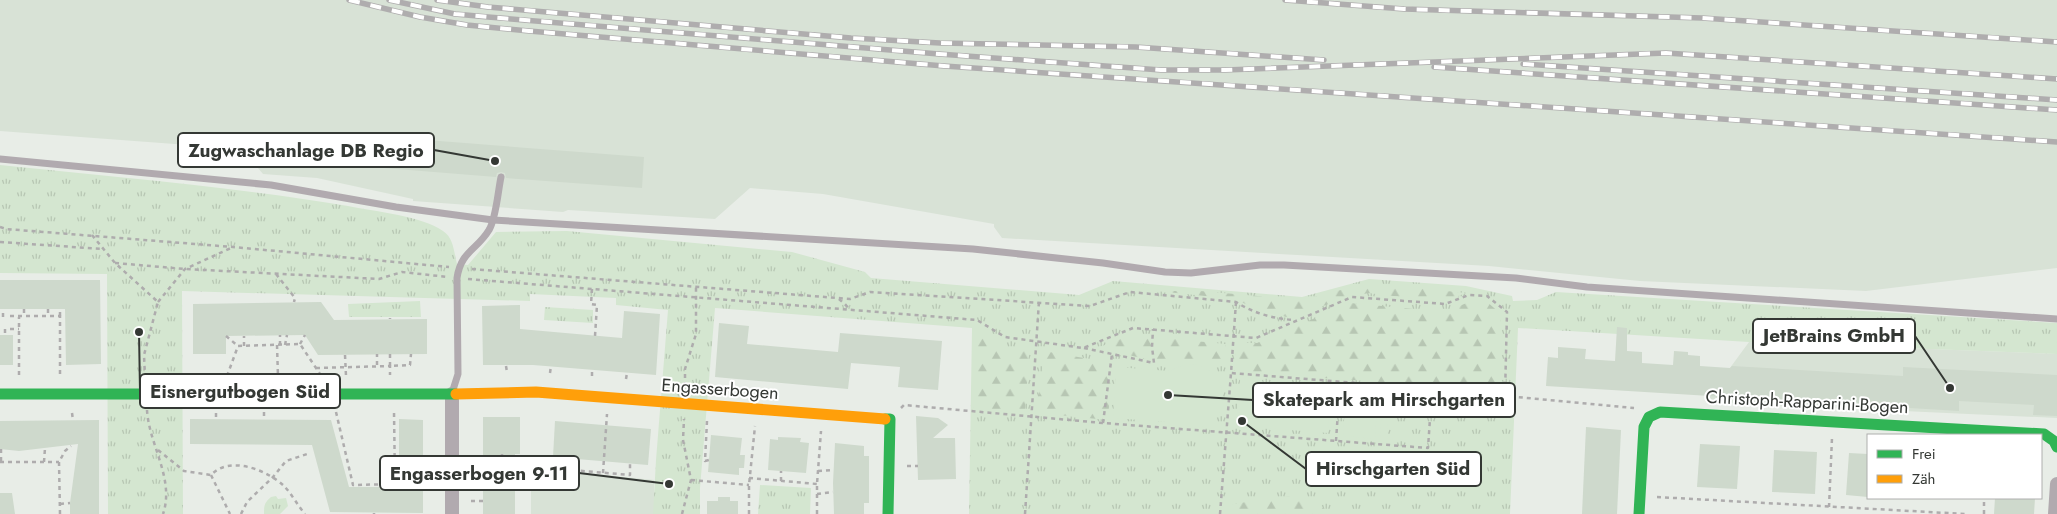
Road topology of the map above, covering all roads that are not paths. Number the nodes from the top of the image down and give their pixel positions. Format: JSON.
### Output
{"nodes":[{"id":1,"x":0,"y":159,"type":"edge"},
{"id":2,"x":501,"y":177,"type":"dead end"},
{"id":3,"x":493,"y":220,"type":"junction"},
{"id":4,"x":2057,"y":319,"type":"edge"},
{"id":5,"x":0,"y":394,"type":"edge"},
{"id":6,"x":452,"y":394,"type":"junction"},
{"id":7,"x":2057,"y":447,"type":"edge"},
{"id":8,"x":2057,"y":484,"type":"edge"},
{"id":9,"x":452,"y":514,"type":"edge"},
{"id":10,"x":888,"y":514,"type":"edge"},
{"id":11,"x":1639,"y":514,"type":"edge"},
{"id":12,"x":2055,"y":514,"type":"edge"}],
"edges":[{"from":1,"to":3,"type":"lane"},
{"from":2,"to":3,"type":"lane"},
{"from":3,"to":4,"type":"lane"},
{"from":3,"to":6,"type":"lane"},
{"from":5,"to":6,"type":"street"},
{"from":6,"to":9,"type":"street"},
{"from":6,"to":10,"type":"street","name":"Engasserbogen"},
{"from":7,"to":11,"type":"street","name":"Christoph-Rapparini-Bogen"},
{"from":8,"to":12,"type":"street"}]}
